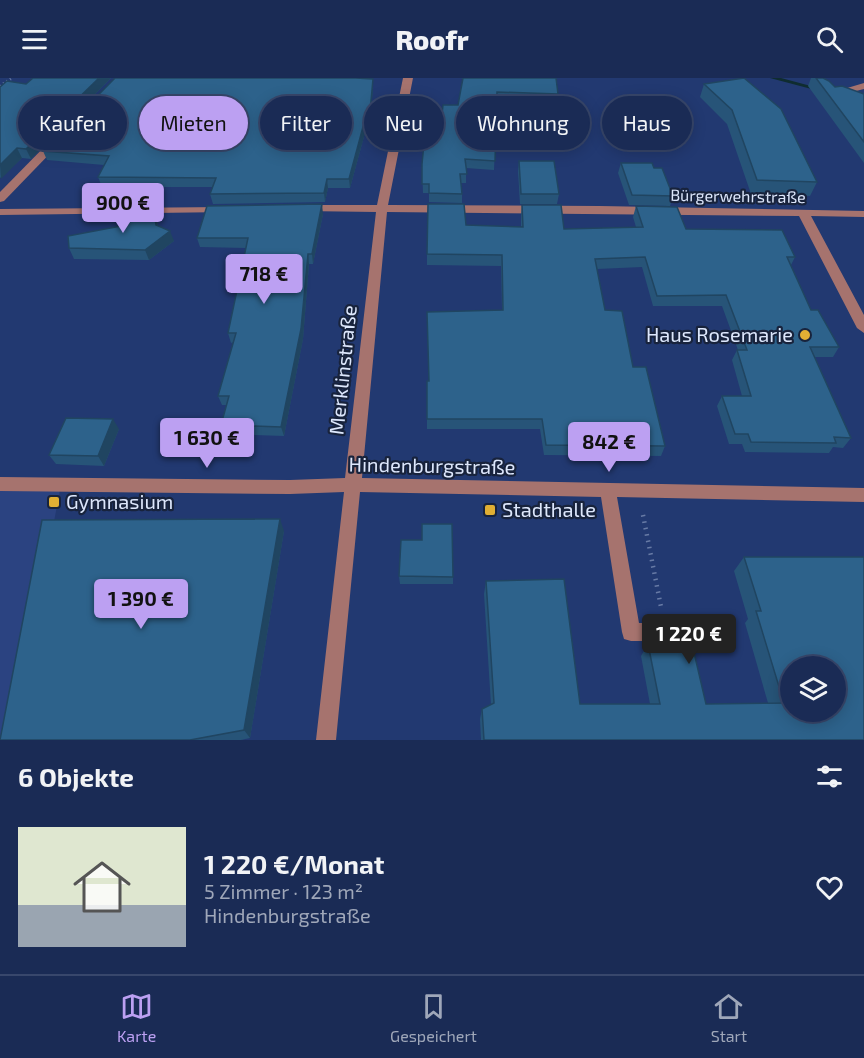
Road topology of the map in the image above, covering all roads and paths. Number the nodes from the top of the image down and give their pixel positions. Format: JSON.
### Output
{"nodes":[{"id":1,"x":12,"y":78,"type":"edge"},
{"id":2,"x":408,"y":78,"type":"edge"},
{"id":3,"x":0,"y":86,"type":"edge"},
{"id":4,"x":861,"y":87,"type":"edge"},
{"id":5,"x":831,"y":94,"type":"edge"},
{"id":6,"x":48,"y":150,"type":"edge"},
{"id":7,"x":0,"y":199,"type":"edge"},
{"id":8,"x":382,"y":207,"type":"junction"},
{"id":9,"x":243,"y":209,"type":"edge"},
{"id":10,"x":289,"y":209,"type":"edge"},
{"id":11,"x":0,"y":212,"type":"edge"},
{"id":12,"x":804,"y":214,"type":"junction"},
{"id":13,"x":864,"y":214,"type":"edge"},
{"id":14,"x":864,"y":328,"type":"edge"},
{"id":15,"x":0,"y":484,"type":"edge"},
{"id":16,"x":354,"y":485,"type":"junction"},
{"id":17,"x":608,"y":490,"type":"junction"},
{"id":18,"x":638,"y":490,"type":"junction"},
{"id":19,"x":864,"y":495,"type":"edge"},
{"id":20,"x":666,"y":632,"type":"junction"},
{"id":21,"x":718,"y":632,"type":"dead end"},
{"id":22,"x":326,"y":740,"type":"edge"}],
"edges":[{"from":1,"to":3,"type":"path"},
{"from":2,"to":8,"type":"street","name":"Merklinstraße"},
{"from":4,"to":5,"type":"street"},
{"from":6,"to":7,"type":"street"},
{"from":8,"to":10,"type":"street","name":"Bürgerwehrstraße"},
{"from":8,"to":12,"type":"street","name":"Bürgerwehrstraße"},
{"from":8,"to":16,"type":"street","name":"Merklinstraße"},
{"from":9,"to":11,"type":"street"},
{"from":12,"to":13,"type":"street","name":"Bürgerwehrstraße"},
{"from":12,"to":14,"type":"street"},
{"from":15,"to":16,"type":"street","name":"Hindenburgstraße"},
{"from":16,"to":17,"type":"street","name":"Hindenburgstraße"},
{"from":16,"to":22,"type":"street","name":"Merklinstraße"},
{"from":17,"to":18,"type":"street","name":"Hindenburgstraße"},
{"from":17,"to":20,"type":"street"},
{"from":18,"to":19,"type":"street","name":"Hindenburgstraße"},
{"from":18,"to":20,"type":"path"},
{"from":20,"to":21,"type":"street"}]}
